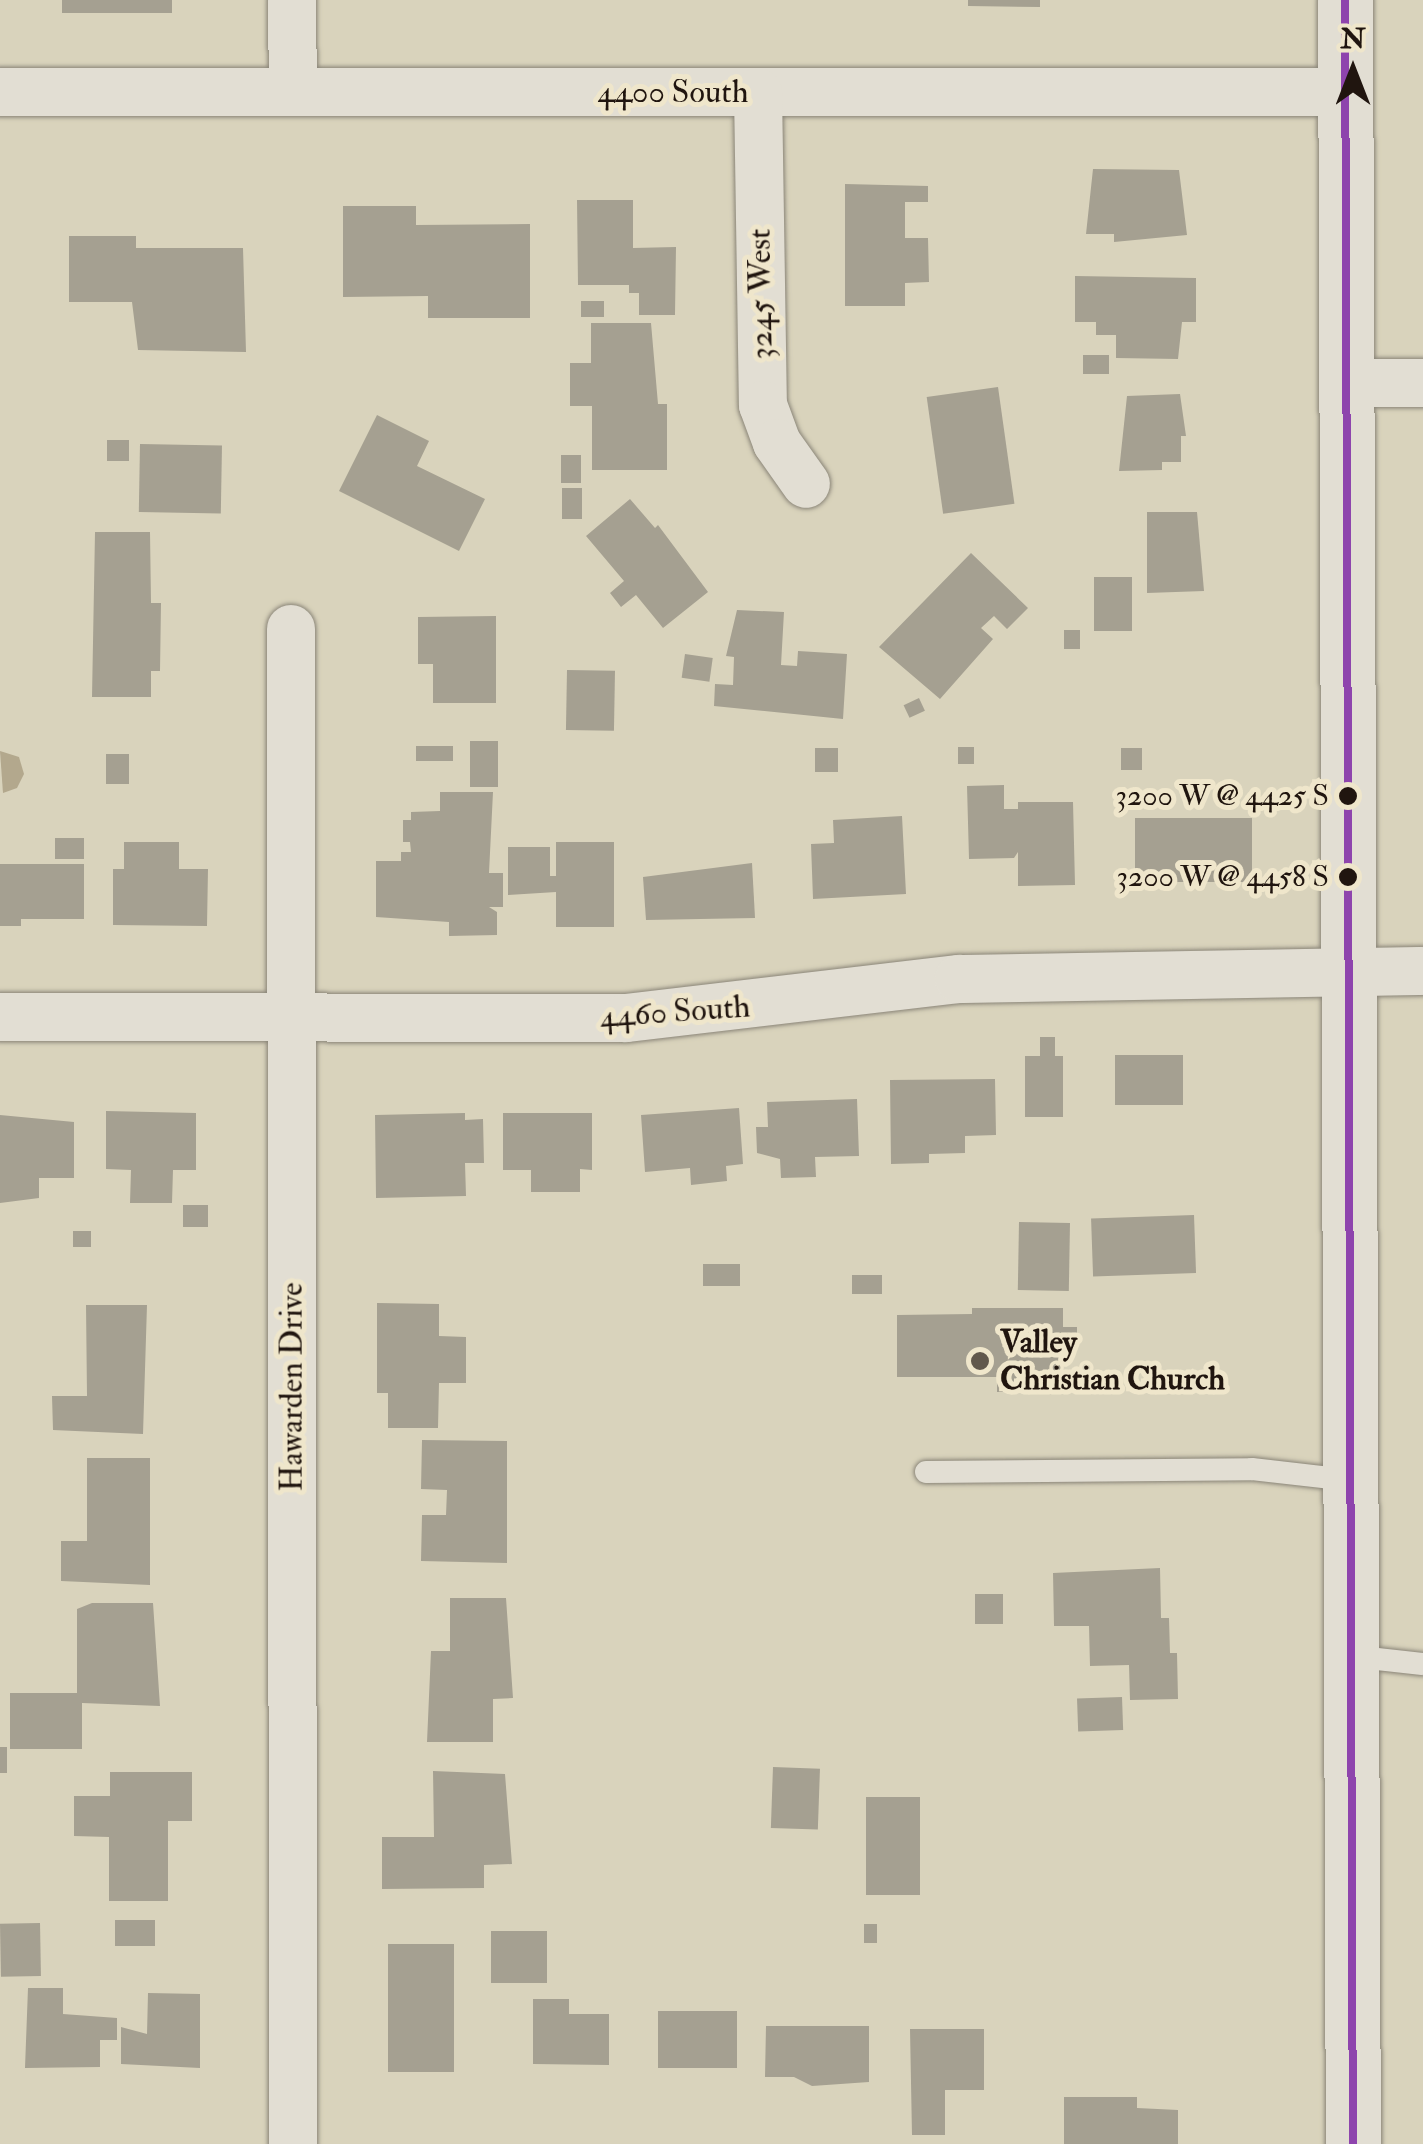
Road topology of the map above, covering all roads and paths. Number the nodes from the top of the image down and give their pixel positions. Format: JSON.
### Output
{"nodes":[{"id":1,"x":292,"y":0,"type":"edge"},
{"id":2,"x":1345,"y":0,"type":"edge"},
{"id":3,"x":0,"y":92,"type":"edge"},
{"id":4,"x":293,"y":92,"type":"junction"},
{"id":5,"x":758,"y":92,"type":"junction"},
{"id":6,"x":1345,"y":92,"type":"junction"},
{"id":7,"x":1344,"y":383,"type":"junction"},
{"id":8,"x":1423,"y":383,"type":"edge"},
{"id":9,"x":806,"y":484,"type":"dead end"},
{"id":10,"x":291,"y":629,"type":"dead end"},
{"id":11,"x":1423,"y":971,"type":"edge"},
{"id":12,"x":1348,"y":974,"type":"junction"},
{"id":13,"x":0,"y":1017,"type":"edge"},
{"id":14,"x":292,"y":1018,"type":"junction"},
{"id":15,"x":926,"y":1472,"type":"dead end"},
{"id":16,"x":1350,"y":1480,"type":"junction"},
{"id":17,"x":1350,"y":1656,"type":"junction"},
{"id":18,"x":1423,"y":1664,"type":"edge"},
{"id":19,"x":293,"y":2144,"type":"edge"},
{"id":20,"x":1352,"y":2144,"type":"edge"}],
"edges":[{"from":1,"to":4,"type":"street"},
{"from":2,"to":6,"type":"street"},
{"from":3,"to":4,"type":"street","name":"4400 South"},
{"from":4,"to":5,"type":"street","name":"4400 South"},
{"from":5,"to":6,"type":"street","name":"4400 South"},
{"from":5,"to":9,"type":"street","name":"3245 West"},
{"from":6,"to":7,"type":"street"},
{"from":7,"to":8,"type":"street"},
{"from":7,"to":12,"type":"street"},
{"from":10,"to":14,"type":"street","name":"Hawarden Drive"},
{"from":11,"to":12,"type":"street","name":"4460 South"},
{"from":12,"to":14,"type":"street","name":"4460 South"},
{"from":12,"to":16,"type":"street"},
{"from":13,"to":14,"type":"street","name":"4460 South"},
{"from":14,"to":19,"type":"street","name":"Hawarden Drive"},
{"from":15,"to":16,"type":"lane"},
{"from":16,"to":17,"type":"street"},
{"from":17,"to":18,"type":"lane"},
{"from":17,"to":20,"type":"street"}]}
